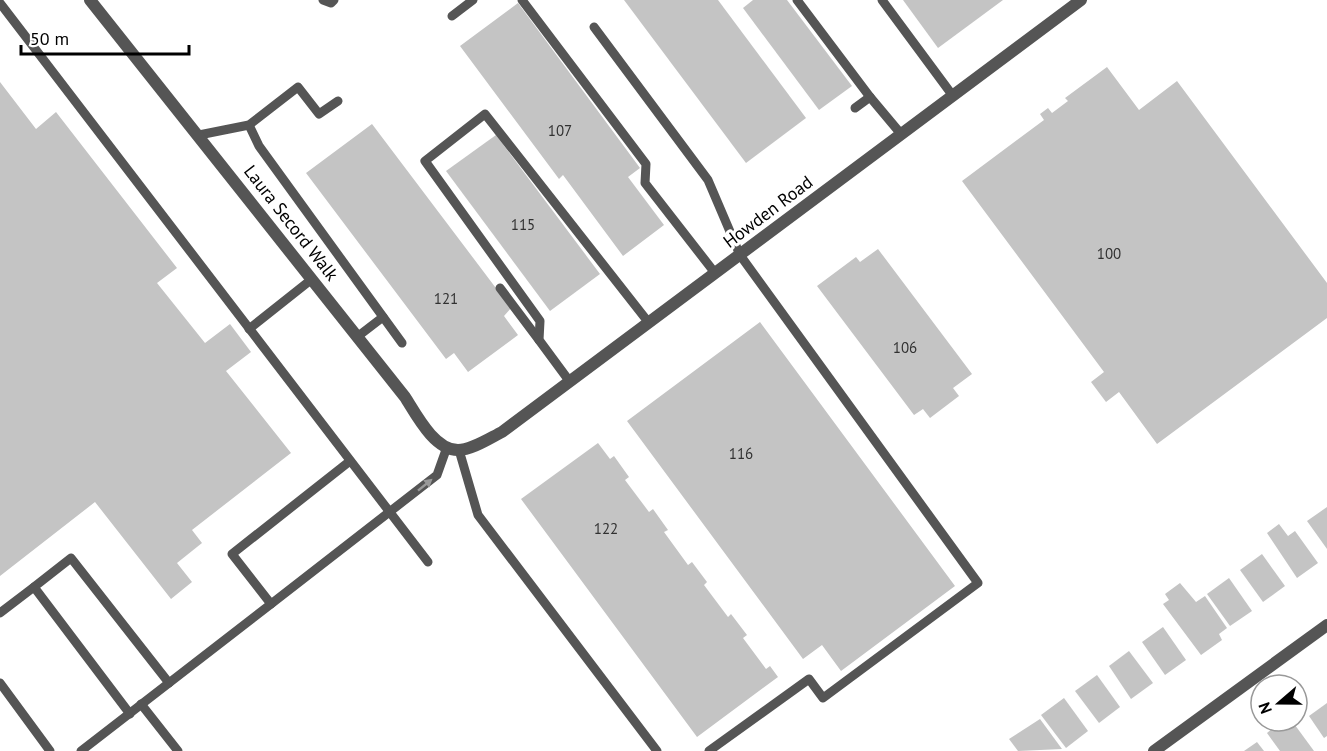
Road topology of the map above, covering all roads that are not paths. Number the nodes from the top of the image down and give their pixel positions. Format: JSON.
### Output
{"nodes":[{"id":1,"x":90,"y":0,"type":"edge"},
{"id":2,"x":323,"y":0,"type":"edge"},
{"id":3,"x":334,"y":0,"type":"edge"},
{"id":4,"x":473,"y":0,"type":"edge"},
{"id":5,"x":522,"y":0,"type":"edge"},
{"id":6,"x":797,"y":0,"type":"edge"},
{"id":7,"x":882,"y":0,"type":"edge"},
{"id":8,"x":1081,"y":0,"type":"edge"},
{"id":9,"x":0,"y":3,"type":"edge"},
{"id":10,"x":452,"y":16,"type":"dead end"},
{"id":11,"x":594,"y":27,"type":"dead end"},
{"id":12,"x":953,"y":96,"type":"junction"},
{"id":13,"x":870,"y":97,"type":"junction"},
{"id":14,"x":338,"y":101,"type":"dead end"},
{"id":15,"x":855,"y":108,"type":"dead end"},
{"id":16,"x":249,"y":125,"type":"junction"},
{"id":17,"x":901,"y":134,"type":"junction"},
{"id":18,"x":199,"y":135,"type":"junction"},
{"id":19,"x":740,"y":255,"type":"junction"},
{"id":20,"x":715,"y":273,"type":"junction"},
{"id":21,"x":312,"y":279,"type":"junction"},
{"id":22,"x":500,"y":288,"type":"dead end"},
{"id":23,"x":383,"y":317,"type":"junction"},
{"id":24,"x":649,"y":322,"type":"junction"},
{"id":25,"x":249,"y":329,"type":"junction"},
{"id":26,"x":357,"y":337,"type":"junction"},
{"id":27,"x":539,"y":340,"type":"junction"},
{"id":28,"x":402,"y":343,"type":"dead end"},
{"id":29,"x":570,"y":381,"type":"junction"},
{"id":30,"x":453,"y":449,"type":"junction"},
{"id":31,"x":350,"y":461,"type":"junction"},
{"id":32,"x":390,"y":513,"type":"junction"},
{"id":33,"x":428,"y":562,"type":"dead end"},
{"id":34,"x":34,"y":587,"type":"junction"},
{"id":35,"x":271,"y":604,"type":"junction"},
{"id":36,"x":0,"y":613,"type":"edge"},
{"id":37,"x":1326,"y":629,"type":"edge"},
{"id":38,"x":0,"y":683,"type":"edge"},
{"id":39,"x":169,"y":683,"type":"junction"},
{"id":40,"x":141,"y":704,"type":"junction"},
{"id":41,"x":130,"y":714,"type":"junction"},
{"id":42,"x":50,"y":751,"type":"edge"},
{"id":43,"x":81,"y":751,"type":"edge"},
{"id":44,"x":178,"y":751,"type":"edge"},
{"id":45,"x":657,"y":751,"type":"edge"},
{"id":46,"x":709,"y":751,"type":"edge"},
{"id":47,"x":1154,"y":751,"type":"edge"}],
"edges":[{"from":1,"to":18,"type":"street","name":"Laura Secord Walk"},
{"from":2,"to":3,"type":"lane"},
{"from":4,"to":10,"type":"lane"},
{"from":5,"to":20,"type":"lane"},
{"from":6,"to":13,"type":"lane"},
{"from":7,"to":12,"type":"lane"},
{"from":8,"to":12,"type":"street","name":"Howden Road"},
{"from":9,"to":25,"type":"lane"},
{"from":11,"to":19,"type":"lane"},
{"from":12,"to":17,"type":"street","name":"Howden Road"},
{"from":13,"to":15,"type":"lane"},
{"from":13,"to":17,"type":"lane"},
{"from":14,"to":16,"type":"lane"},
{"from":16,"to":18,"type":"lane"},
{"from":16,"to":23,"type":"lane"},
{"from":17,"to":19,"type":"street","name":"Howden Road"},
{"from":18,"to":21,"type":"street","name":"Laura Secord Walk"},
{"from":19,"to":20,"type":"street","name":"Howden Road"},
{"from":19,"to":46,"type":"lane"},
{"from":20,"to":24,"type":"street","name":"Howden Road"},
{"from":21,"to":25,"type":"lane"},
{"from":21,"to":26,"type":"street","name":"Laura Secord Walk"},
{"from":22,"to":27,"type":"lane"},
{"from":23,"to":26,"type":"lane"},
{"from":23,"to":28,"type":"lane"},
{"from":24,"to":27,"type":"lane"},
{"from":24,"to":29,"type":"street","name":"Howden Road"},
{"from":25,"to":31,"type":"lane"},
{"from":26,"to":30,"type":"street","name":"Laura Secord Walk"},
{"from":27,"to":29,"type":"lane"},
{"from":29,"to":30,"type":"street","name":"Howden Road"},
{"from":32,"to":30,"type":"lane","one_way":true},
{"from":30,"to":45,"type":"lane"},
{"from":31,"to":32,"type":"lane"},
{"from":31,"to":35,"type":"lane"},
{"from":32,"to":33,"type":"lane"},
{"from":32,"to":35,"type":"lane"},
{"from":34,"to":36,"type":"lane"},
{"from":34,"to":39,"type":"lane"},
{"from":34,"to":41,"type":"lane"},
{"from":35,"to":39,"type":"lane"},
{"from":37,"to":47,"type":"street"},
{"from":38,"to":42,"type":"lane"},
{"from":39,"to":40,"type":"lane"},
{"from":40,"to":41,"type":"lane"},
{"from":40,"to":44,"type":"lane"},
{"from":41,"to":43,"type":"lane"}]}
